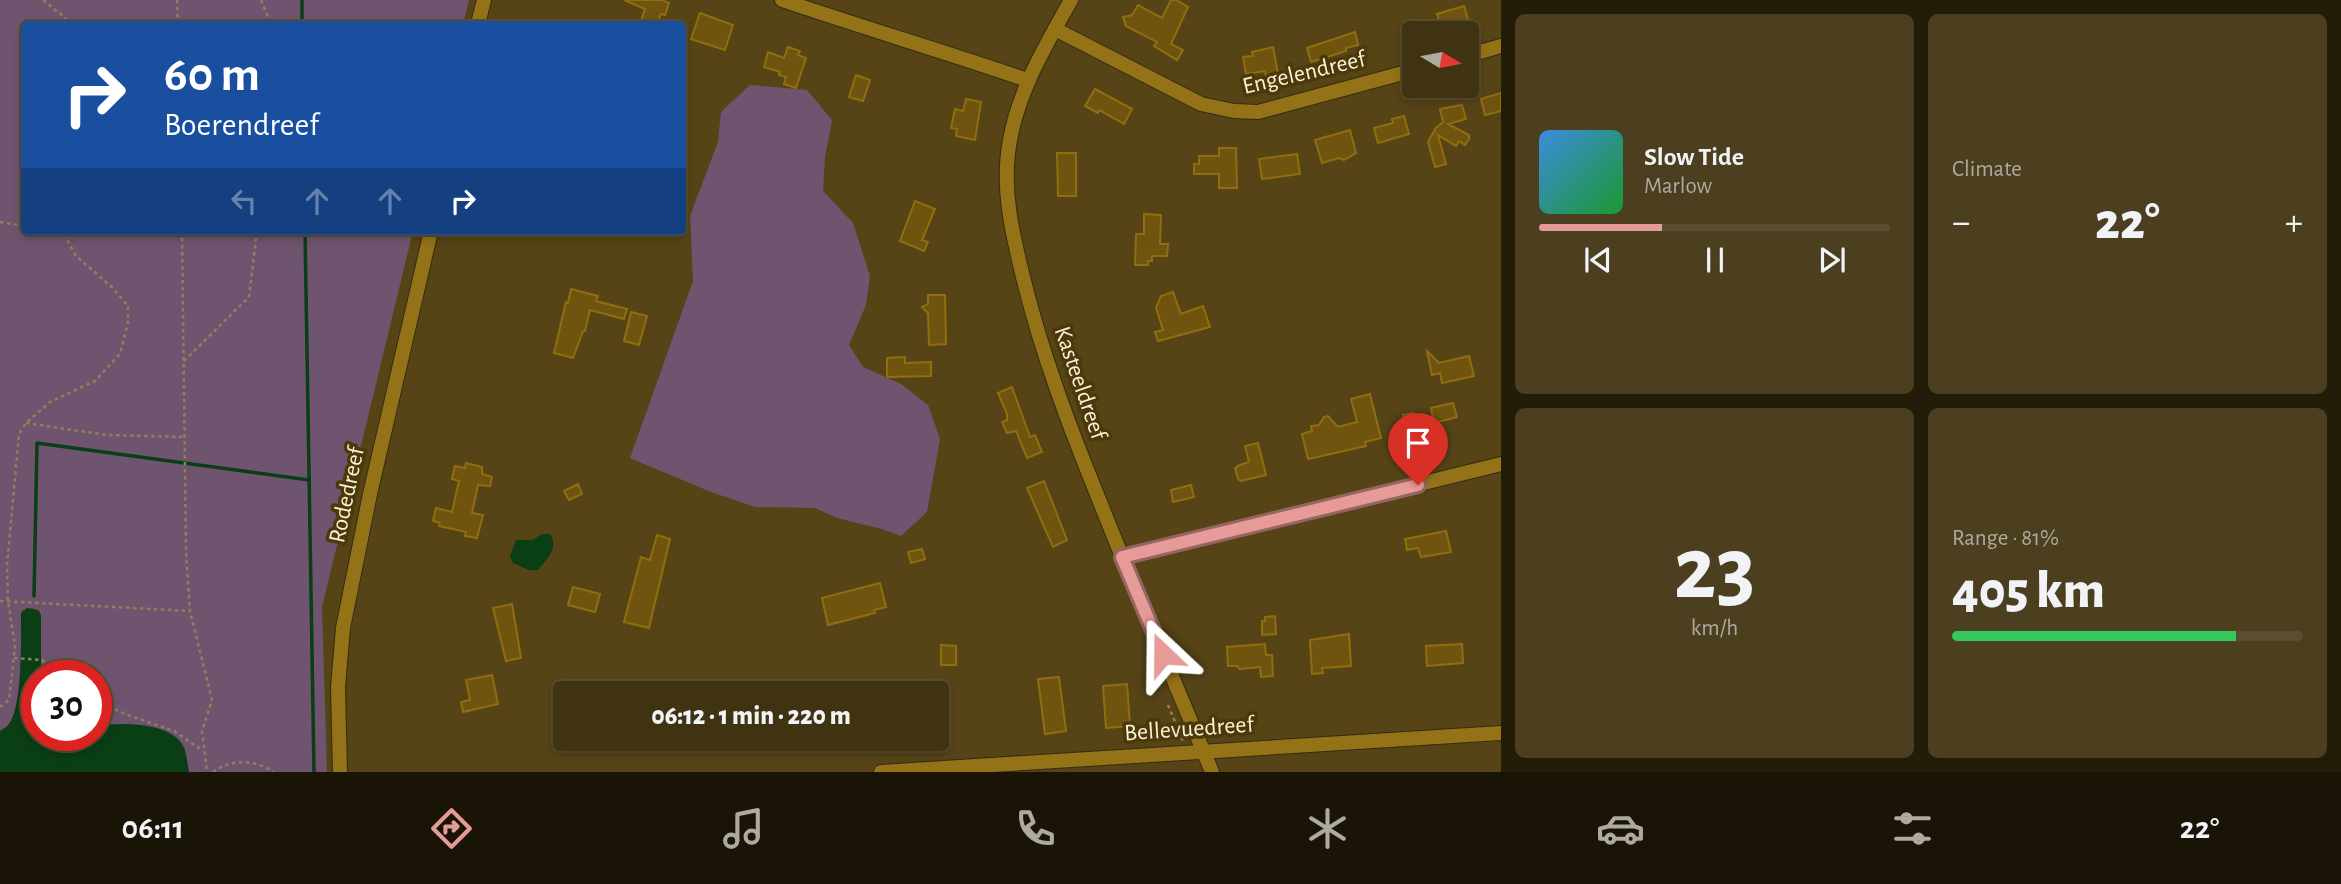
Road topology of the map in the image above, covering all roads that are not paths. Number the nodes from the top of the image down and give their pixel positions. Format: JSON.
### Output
{"nodes":[{"id":1,"x":484,"y":0,"type":"edge"},
{"id":2,"x":782,"y":0,"type":"edge"},
{"id":3,"x":1071,"y":0,"type":"edge"},
{"id":4,"x":479,"y":21,"type":"edge"},
{"id":5,"x":1055,"y":29,"type":"junction"},
{"id":6,"x":1501,"y":46,"type":"edge"},
{"id":7,"x":1479,"y":52,"type":"edge"},
{"id":8,"x":1402,"y":73,"type":"edge"},
{"id":9,"x":1027,"y":80,"type":"junction"},
{"id":10,"x":430,"y":235,"type":"edge"},
{"id":11,"x":1501,"y":464,"type":"edge"},
{"id":12,"x":1122,"y":557,"type":"junction"},
{"id":13,"x":1501,"y":733,"type":"edge"},
{"id":14,"x":1203,"y":751,"type":"junction"},
{"id":15,"x":340,"y":772,"type":"edge"},
{"id":16,"x":880,"y":772,"type":"edge"},
{"id":17,"x":1212,"y":772,"type":"edge"}],
"edges":[{"from":1,"to":4,"type":"street"},
{"from":2,"to":9,"type":"street"},
{"from":3,"to":5,"type":"street","name":"Kasteeldreef"},
{"from":5,"to":8,"type":"street","name":"Engelendreef"},
{"from":5,"to":9,"type":"street","name":"Kasteeldreef"},
{"from":6,"to":7,"type":"street"},
{"from":9,"to":12,"type":"street","name":"Kasteeldreef"},
{"from":10,"to":15,"type":"street","name":"Rodedreef"},
{"from":11,"to":12,"type":"street"},
{"from":12,"to":14,"type":"street","name":"Kasteeldreef"},
{"from":13,"to":14,"type":"street","name":"Bellevuedreef"},
{"from":14,"to":16,"type":"street","name":"Bellevuedreef"},
{"from":14,"to":17,"type":"street","name":"Kasteeldreef"}]}
